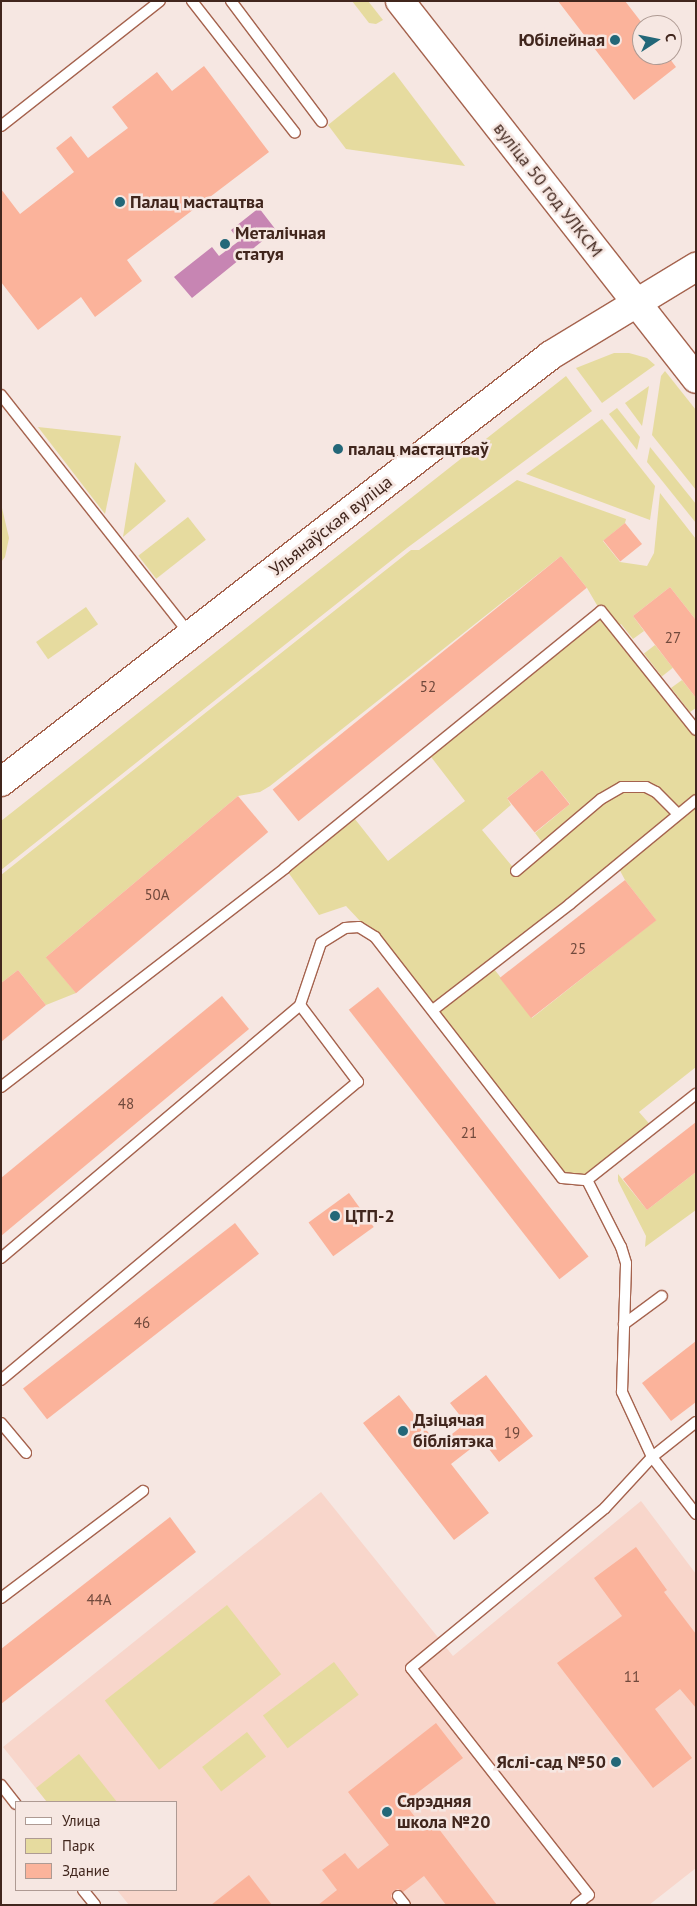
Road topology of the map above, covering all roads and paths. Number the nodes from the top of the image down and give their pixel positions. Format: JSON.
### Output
{"nodes":[{"id":1,"x":160,"y":1,"type":"edge"},
{"id":2,"x":192,"y":1,"type":"edge"},
{"id":3,"x":231,"y":1,"type":"edge"},
{"id":4,"x":400,"y":1,"type":"edge"},
{"id":5,"x":322,"y":122,"type":"dead end"},
{"id":6,"x":1,"y":126,"type":"edge"},
{"id":7,"x":294,"y":133,"type":"dead end"},
{"id":8,"x":696,"y":266,"type":"edge"},
{"id":9,"x":636,"y":302,"type":"junction"},
{"id":10,"x":696,"y":379,"type":"edge"},
{"id":11,"x":1,"y":395,"type":"edge"},
{"id":12,"x":190,"y":635,"type":"junction"},
{"id":13,"x":696,"y":730,"type":"edge"},
{"id":14,"x":1,"y":782,"type":"edge"},
{"id":15,"x":696,"y":800,"type":"edge"},
{"id":16,"x":678,"y":814,"type":"junction"},
{"id":17,"x":516,"y":871,"type":"dead end"},
{"id":18,"x":300,"y":1005,"type":"junction"},
{"id":19,"x":433,"y":1010,"type":"junction"},
{"id":20,"x":1,"y":1087,"type":"edge"},
{"id":21,"x":696,"y":1094,"type":"edge"},
{"id":22,"x":587,"y":1180,"type":"junction"},
{"id":23,"x":1,"y":1258,"type":"edge"},
{"id":24,"x":662,"y":1296,"type":"dead end"},
{"id":25,"x":624,"y":1324,"type":"junction"},
{"id":26,"x":1,"y":1380,"type":"edge"},
{"id":27,"x":696,"y":1422,"type":"edge"},
{"id":28,"x":1,"y":1423,"type":"edge"},
{"id":29,"x":26,"y":1453,"type":"dead end"},
{"id":30,"x":652,"y":1457,"type":"junction"},
{"id":31,"x":144,"y":1491,"type":"dead end"},
{"id":32,"x":696,"y":1514,"type":"edge"},
{"id":33,"x":1,"y":1598,"type":"edge"},
{"id":34,"x":1,"y":1784,"type":"edge"},
{"id":35,"x":15,"y":1803,"type":"edge"},
{"id":36,"x":84,"y":1891,"type":"edge"},
{"id":37,"x":398,"y":1896,"type":"dead end"},
{"id":38,"x":95,"y":1905,"type":"edge"},
{"id":39,"x":405,"y":1905,"type":"edge"},
{"id":40,"x":576,"y":1905,"type":"edge"}],
"edges":[{"from":1,"to":6,"type":"lane"},
{"from":2,"to":7,"type":"lane"},
{"from":3,"to":5,"type":"lane"},
{"from":4,"to":9,"type":"main road","name":"вуліца 50 год УЛКСМ"},
{"from":8,"to":9,"type":"main road","name":"Ульянаўская вуліца"},
{"from":9,"to":10,"type":"main road","name":"вуліца 50 год УЛКСМ"},
{"from":9,"to":12,"type":"main road","name":"Ульянаўская вуліца"},
{"from":11,"to":12,"type":"lane"},
{"from":12,"to":14,"type":"main road","name":"Ульянаўская вуліца"},
{"from":13,"to":20,"type":"lane"},
{"from":15,"to":16,"type":"lane"},
{"from":16,"to":17,"type":"lane"},
{"from":16,"to":19,"type":"lane"},
{"from":18,"to":19,"type":"lane"},
{"from":18,"to":23,"type":"lane"},
{"from":18,"to":26,"type":"lane"},
{"from":19,"to":22,"type":"lane"},
{"from":21,"to":22,"type":"lane"},
{"from":22,"to":25,"type":"lane"},
{"from":24,"to":25,"type":"lane"},
{"from":25,"to":30,"type":"lane"},
{"from":27,"to":30,"type":"lane"},
{"from":28,"to":29,"type":"lane"},
{"from":30,"to":32,"type":"lane"},
{"from":30,"to":40,"type":"lane"},
{"from":31,"to":33,"type":"lane"},
{"from":34,"to":35,"type":"lane"},
{"from":36,"to":38,"type":"lane"},
{"from":37,"to":39,"type":"lane"}]}
